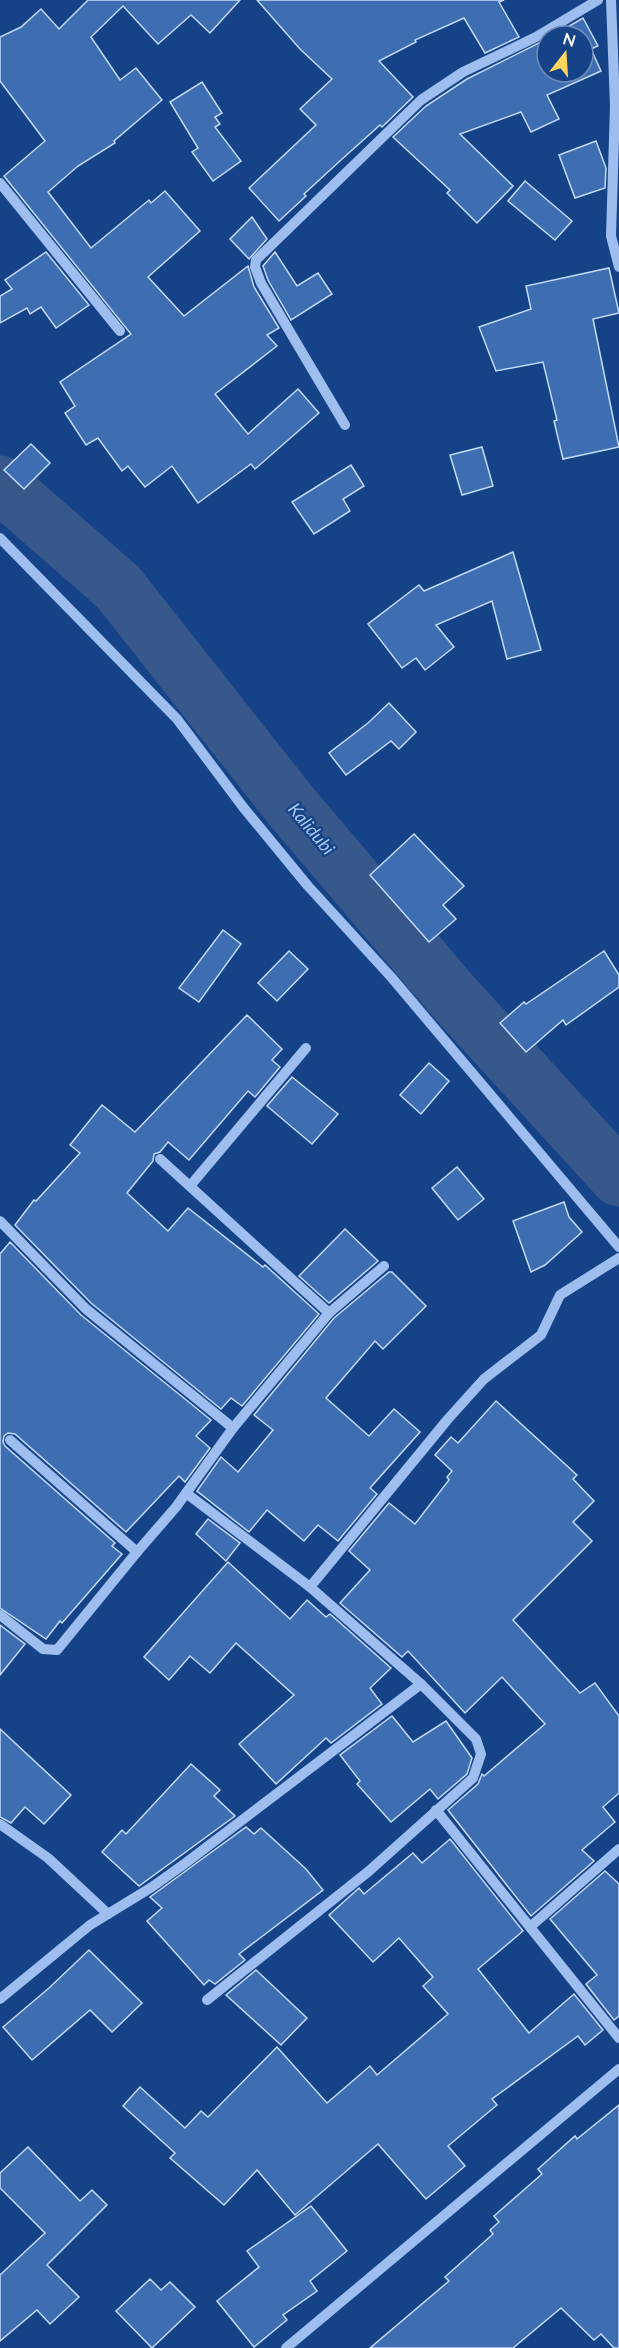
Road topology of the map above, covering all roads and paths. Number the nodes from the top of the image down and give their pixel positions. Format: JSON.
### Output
{"nodes":[{"id":1,"x":598,"y":0,"type":"edge"},
{"id":2,"x":611,"y":0,"type":"edge"},
{"id":3,"x":0,"y":183,"type":"edge"},
{"id":4,"x":619,"y":267,"type":"edge"},
{"id":5,"x":120,"y":330,"type":"dead end"},
{"id":6,"x":345,"y":425,"type":"dead end"},
{"id":7,"x":0,"y":538,"type":"edge"},
{"id":8,"x":306,"y":1048,"type":"dead end"},
{"id":9,"x":160,"y":1159,"type":"dead end"},
{"id":10,"x":190,"y":1186,"type":"junction"},
{"id":11,"x":0,"y":1221,"type":"edge"},
{"id":12,"x":619,"y":1247,"type":"edge"},
{"id":13,"x":619,"y":1258,"type":"edge"},
{"id":14,"x":384,"y":1266,"type":"dead end"},
{"id":15,"x":329,"y":1313,"type":"junction"},
{"id":16,"x":233,"y":1428,"type":"junction"},
{"id":17,"x":10,"y":1440,"type":"dead end"},
{"id":18,"x":186,"y":1493,"type":"junction"},
{"id":19,"x":137,"y":1552,"type":"junction"},
{"id":20,"x":310,"y":1587,"type":"junction"},
{"id":21,"x":0,"y":1615,"type":"edge"},
{"id":22,"x":421,"y":1684,"type":"junction"},
{"id":23,"x":436,"y":1810,"type":"junction"},
{"id":24,"x":0,"y":1824,"type":"edge"},
{"id":25,"x":619,"y":1849,"type":"edge"},
{"id":26,"x":108,"y":1914,"type":"junction"},
{"id":27,"x":530,"y":1927,"type":"junction"},
{"id":28,"x":0,"y":1999,"type":"edge"},
{"id":29,"x":207,"y":2000,"type":"dead end"},
{"id":30,"x":619,"y":2038,"type":"edge"},
{"id":31,"x":619,"y":2069,"type":"edge"},
{"id":32,"x":286,"y":2348,"type":"edge"}],
"edges":[{"from":1,"to":6,"type":"street"},
{"from":2,"to":4,"type":"street"},
{"from":3,"to":5,"type":"street"},
{"from":7,"to":12,"type":"street"},
{"from":8,"to":10,"type":"street"},
{"from":9,"to":10,"type":"street"},
{"from":10,"to":15,"type":"street"},
{"from":11,"to":16,"type":"street"},
{"from":13,"to":20,"type":"street"},
{"from":14,"to":15,"type":"street"},
{"from":15,"to":16,"type":"street"},
{"from":16,"to":18,"type":"street"},
{"from":17,"to":19,"type":"street"},
{"from":18,"to":19,"type":"street"},
{"from":18,"to":20,"type":"street"},
{"from":19,"to":21,"type":"street"},
{"from":20,"to":22,"type":"street"},
{"from":22,"to":23,"type":"street"},
{"from":22,"to":26,"type":"street"},
{"from":23,"to":27,"type":"street"},
{"from":23,"to":29,"type":"street"},
{"from":24,"to":26,"type":"street"},
{"from":25,"to":27,"type":"street"},
{"from":26,"to":28,"type":"street"},
{"from":27,"to":30,"type":"street"},
{"from":31,"to":32,"type":"street"}]}
